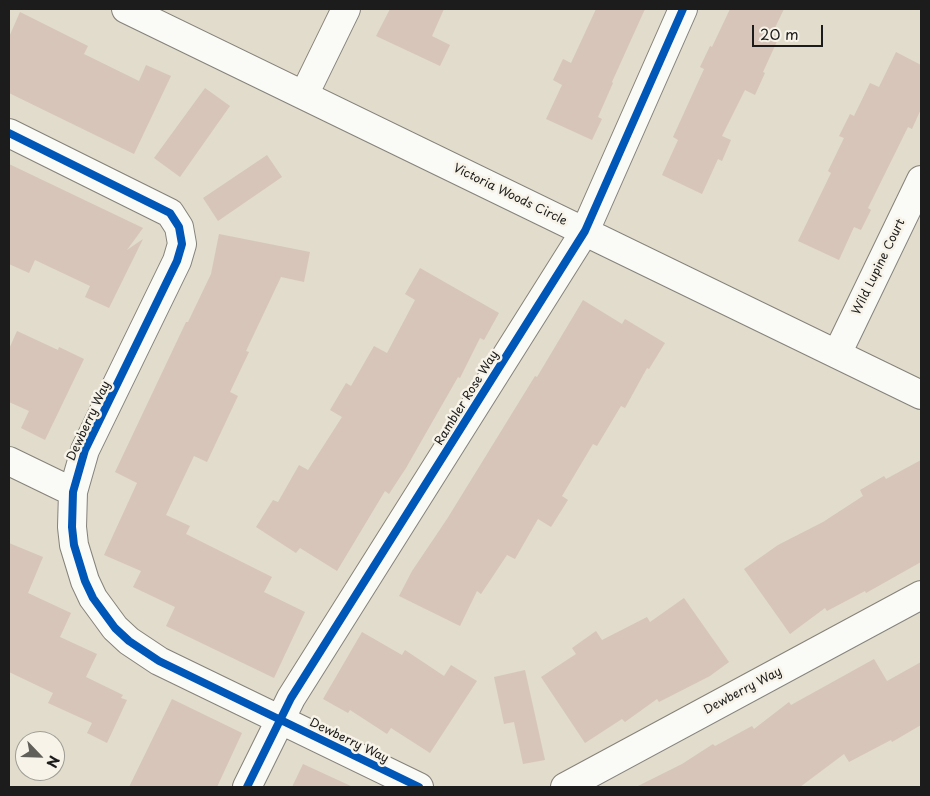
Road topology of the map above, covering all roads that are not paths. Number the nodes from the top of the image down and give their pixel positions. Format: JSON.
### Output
{"nodes":[{"id":1,"x":126,"y":9,"type":"edge"},
{"id":2,"x":346,"y":9,"type":"edge"},
{"id":3,"x":683,"y":9,"type":"edge"},
{"id":4,"x":304,"y":95,"type":"junction"},
{"id":5,"x":9,"y":134,"type":"edge"},
{"id":6,"x":921,"y":180,"type":"edge"},
{"id":7,"x":585,"y":231,"type":"junction"},
{"id":8,"x":837,"y":354,"type":"junction"},
{"id":9,"x":921,"y":395,"type":"edge"},
{"id":10,"x":9,"y":460,"type":"edge"},
{"id":11,"x":73,"y":492,"type":"junction"},
{"id":12,"x":921,"y":595,"type":"edge"},
{"id":13,"x":280,"y":720,"type":"junction"},
{"id":14,"x":248,"y":787,"type":"edge"},
{"id":15,"x":419,"y":787,"type":"edge"},
{"id":16,"x":564,"y":787,"type":"edge"}],
"edges":[{"from":1,"to":4,"type":"street","name":"Victoria Woods Circle"},
{"from":2,"to":4,"type":"street"},
{"from":3,"to":7,"type":"street","name":"Rambler Rose Way"},
{"from":4,"to":7,"type":"street","name":"Victoria Woods Circle"},
{"from":5,"to":11,"type":"street","name":"Dewberry Way"},
{"from":6,"to":8,"type":"street","name":"Wild Lupine Court"},
{"from":7,"to":8,"type":"street","name":"Victoria Woods Circle"},
{"from":7,"to":13,"type":"street","name":"Rambler Rose Way"},
{"from":8,"to":9,"type":"street","name":"Victoria Woods Circle"},
{"from":10,"to":11,"type":"street"},
{"from":11,"to":13,"type":"street","name":"Dewberry Way"},
{"from":12,"to":16,"type":"street","name":"Dewberry Way"},
{"from":13,"to":14,"type":"street","name":"Rambler Rose Way"},
{"from":13,"to":15,"type":"street","name":"Dewberry Way"}]}
